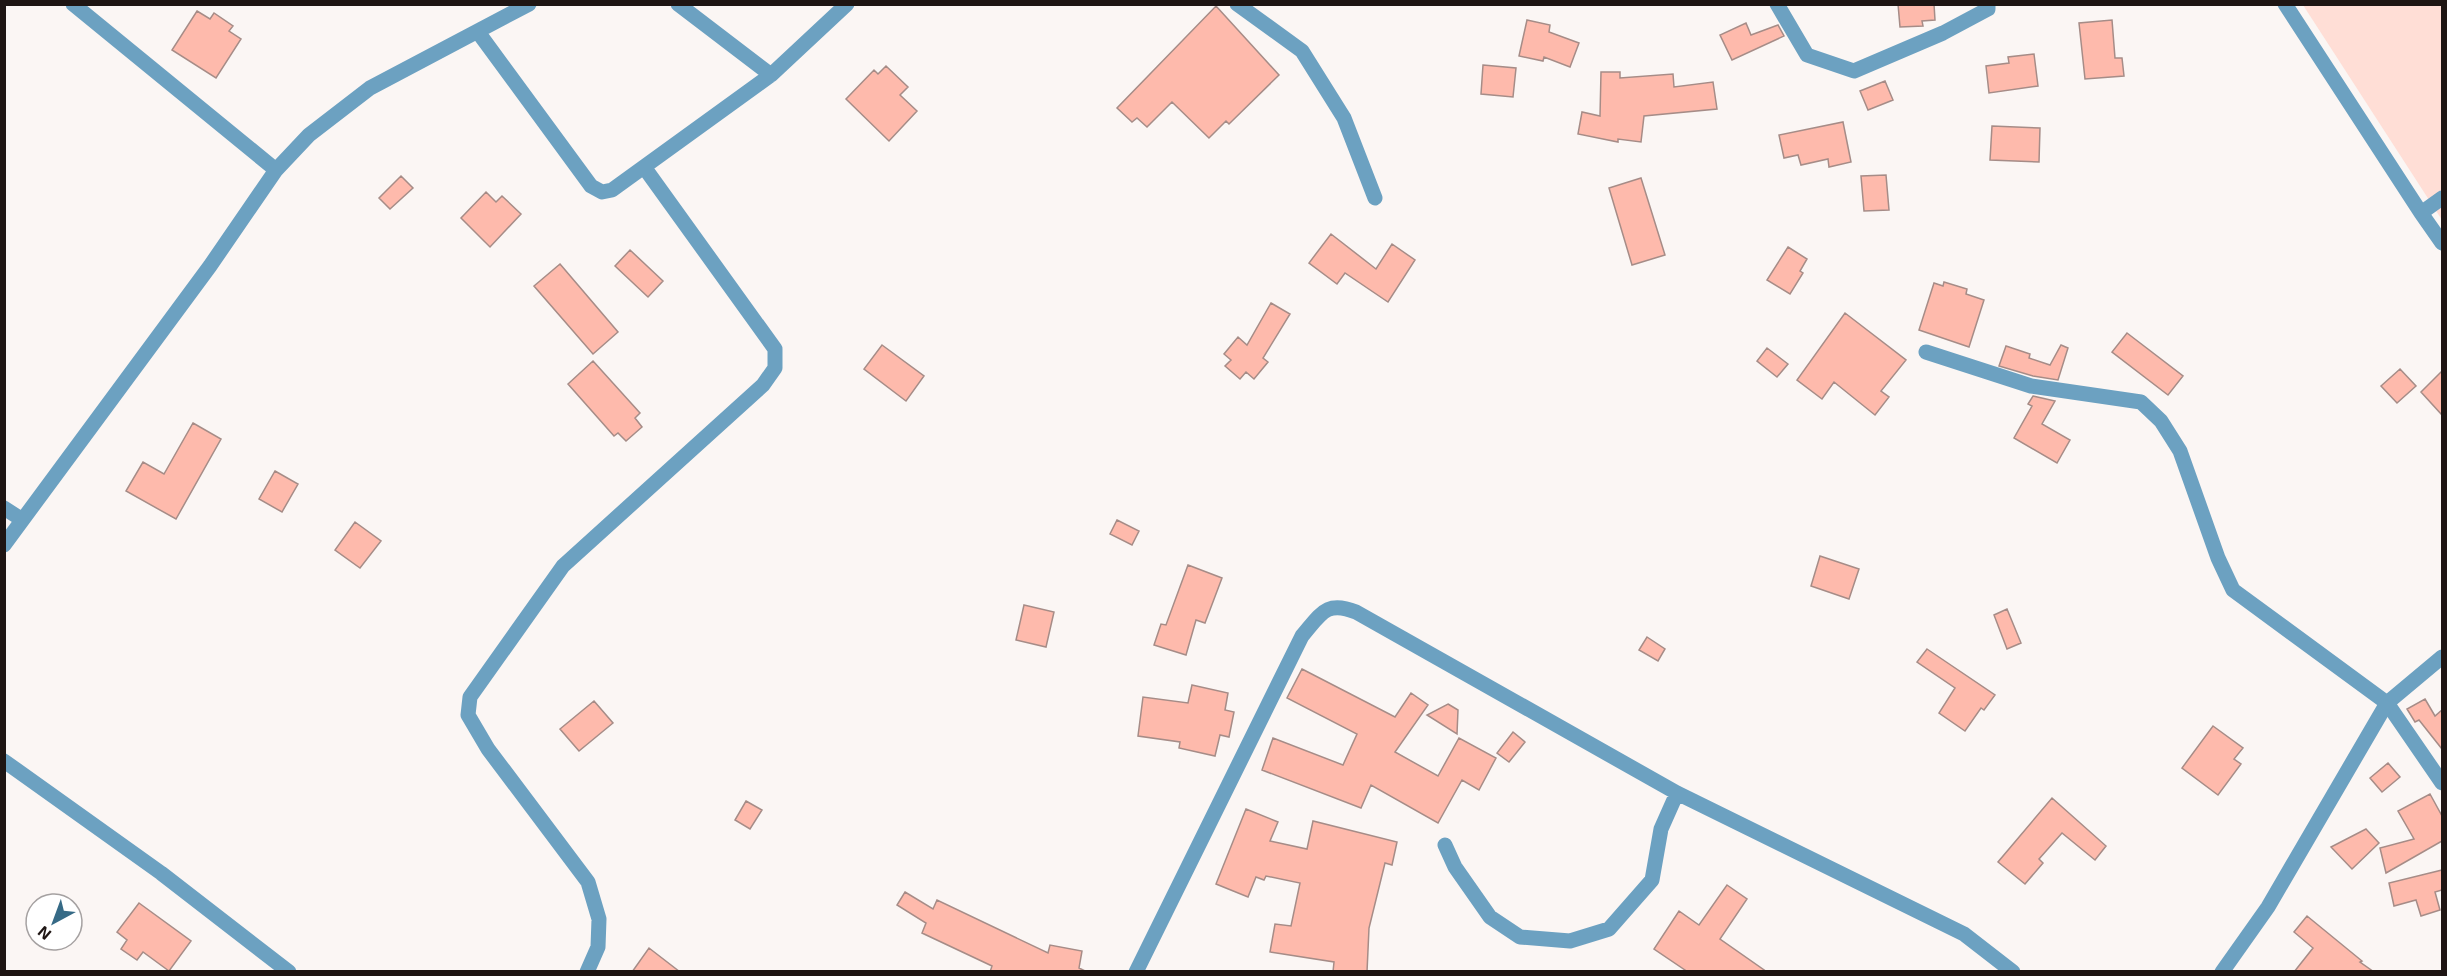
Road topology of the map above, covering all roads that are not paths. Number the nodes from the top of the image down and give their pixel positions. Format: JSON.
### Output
{"nodes":[{"id":1,"x":72,"y":4,"type":"edge"},
{"id":2,"x":529,"y":4,"type":"edge"},
{"id":3,"x":678,"y":4,"type":"edge"},
{"id":4,"x":846,"y":4,"type":"edge"},
{"id":5,"x":1237,"y":4,"type":"edge"},
{"id":6,"x":1777,"y":4,"type":"edge"},
{"id":7,"x":1988,"y":4,"type":"edge"},
{"id":8,"x":2285,"y":4,"type":"edge"},
{"id":9,"x":478,"y":32,"type":"junction"},
{"id":10,"x":771,"y":75,"type":"junction"},
{"id":11,"x":644,"y":167,"type":"junction"},
{"id":12,"x":276,"y":170,"type":"junction"},
{"id":13,"x":1375,"y":198,"type":"dead end"},
{"id":14,"x":2442,"y":198,"type":"edge"},
{"id":15,"x":2421,"y":213,"type":"junction"},
{"id":16,"x":2442,"y":243,"type":"edge"},
{"id":17,"x":1926,"y":352,"type":"dead end"},
{"id":18,"x":4,"y":508,"type":"edge"},
{"id":19,"x":21,"y":519,"type":"junction"},
{"id":20,"x":4,"y":545,"type":"edge"},
{"id":21,"x":2442,"y":657,"type":"edge"},
{"id":22,"x":2387,"y":703,"type":"junction"},
{"id":23,"x":4,"y":761,"type":"edge"},
{"id":24,"x":2442,"y":783,"type":"edge"},
{"id":25,"x":1677,"y":793,"type":"junction"},
{"id":26,"x":1445,"y":845,"type":"dead end"},
{"id":27,"x":289,"y":972,"type":"edge"},
{"id":28,"x":587,"y":972,"type":"edge"},
{"id":29,"x":1136,"y":972,"type":"edge"},
{"id":30,"x":2013,"y":972,"type":"edge"},
{"id":31,"x":2222,"y":972,"type":"edge"}],
"edges":[{"from":1,"to":12,"type":"street"},
{"from":2,"to":9,"type":"street"},
{"from":3,"to":10,"type":"street"},
{"from":4,"to":10,"type":"street"},
{"from":5,"to":13,"type":"street"},
{"from":6,"to":7,"type":"street"},
{"from":8,"to":15,"type":"street"},
{"from":9,"to":11,"type":"street"},
{"from":9,"to":12,"type":"street"},
{"from":10,"to":11,"type":"street"},
{"from":11,"to":28,"type":"street"},
{"from":12,"to":19,"type":"street"},
{"from":14,"to":15,"type":"street"},
{"from":15,"to":16,"type":"street"},
{"from":17,"to":22,"type":"street"},
{"from":18,"to":19,"type":"street"},
{"from":19,"to":20,"type":"street"},
{"from":21,"to":22,"type":"street"},
{"from":22,"to":24,"type":"street"},
{"from":22,"to":31,"type":"street"},
{"from":23,"to":27,"type":"street"},
{"from":25,"to":26,"type":"street"},
{"from":25,"to":29,"type":"street"},
{"from":25,"to":30,"type":"street"}]}
